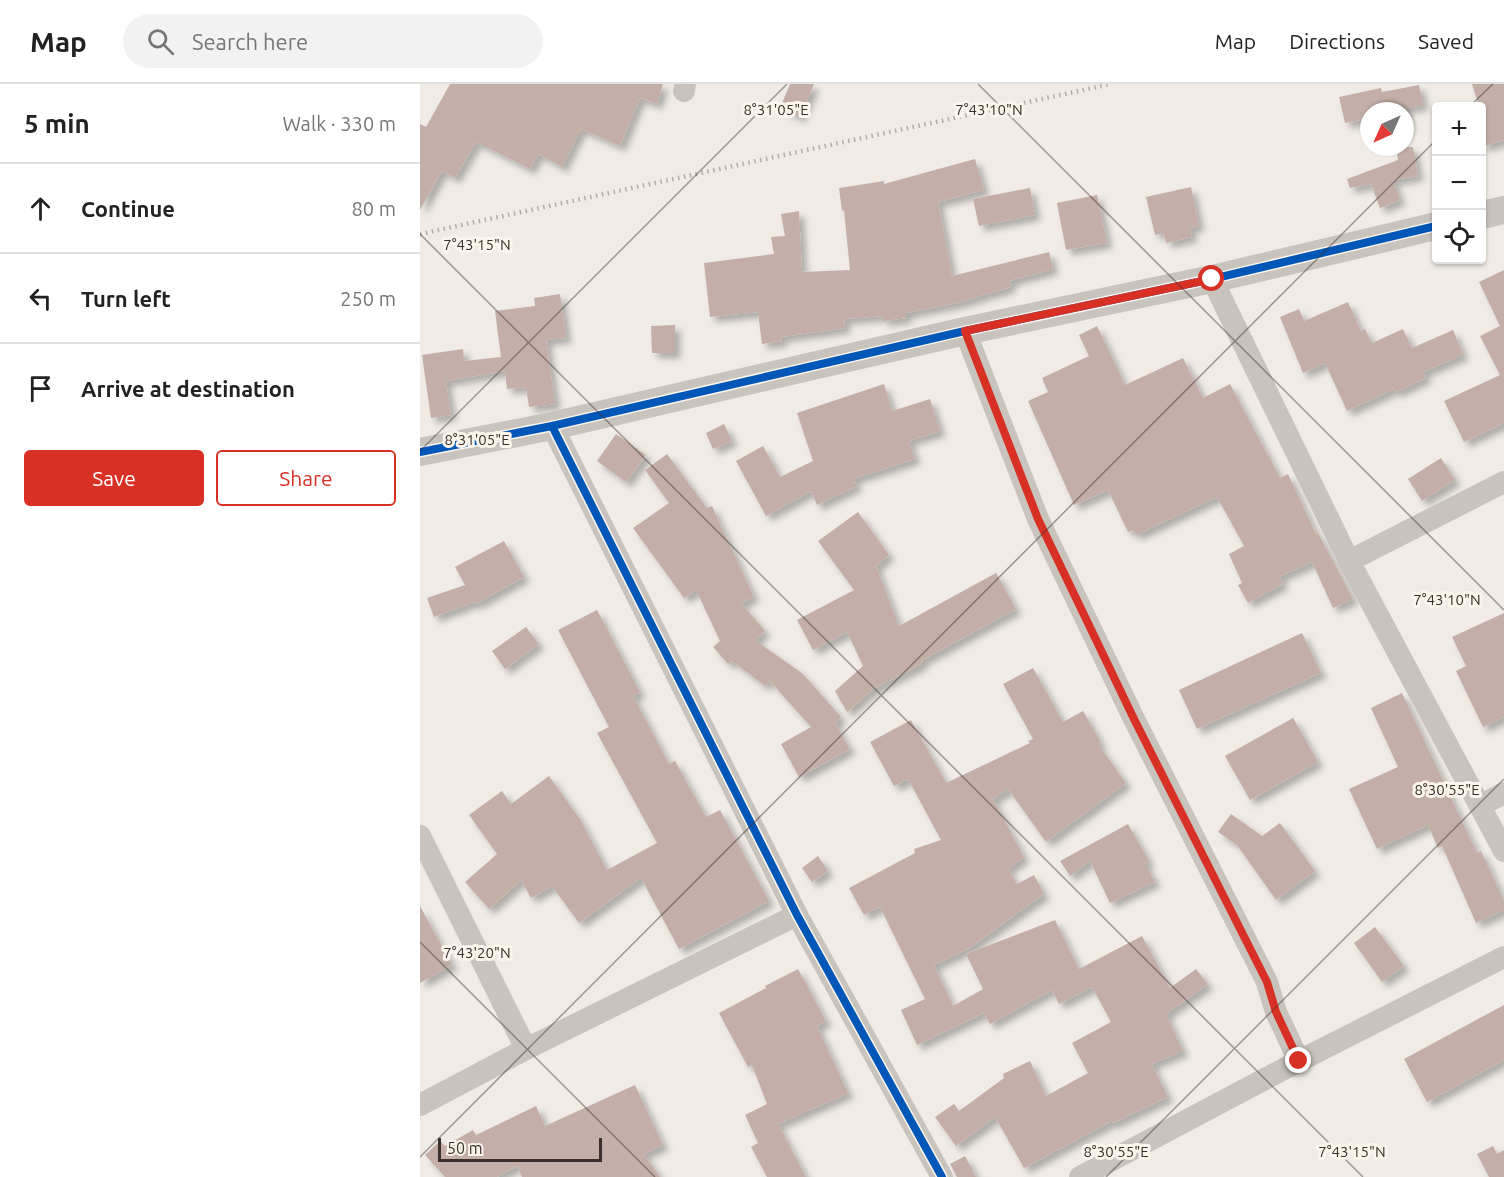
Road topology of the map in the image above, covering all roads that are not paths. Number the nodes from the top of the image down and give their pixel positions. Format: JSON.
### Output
{"nodes":[{"id":1,"x":1504,"y":210,"type":"edge"},
{"id":2,"x":1486,"y":215,"type":"edge"},
{"id":3,"x":1432,"y":227,"type":"edge"},
{"id":4,"x":1212,"y":279,"type":"junction"},
{"id":5,"x":965,"y":331,"type":"junction"},
{"id":6,"x":552,"y":426,"type":"junction"},
{"id":7,"x":420,"y":452,"type":"edge"},
{"id":8,"x":1504,"y":482,"type":"edge"},
{"id":9,"x":1349,"y":561,"type":"junction"},
{"id":10,"x":1504,"y":793,"type":"edge"},
{"id":11,"x":1480,"y":806,"type":"junction"},
{"id":12,"x":420,"y":836,"type":"edge"},
{"id":13,"x":1504,"y":851,"type":"edge"},
{"id":14,"x":797,"y":915,"type":"junction"},
{"id":15,"x":1504,"y":957,"type":"edge"},
{"id":16,"x":526,"y":1049,"type":"junction"},
{"id":17,"x":1299,"y":1061,"type":"junction"},
{"id":18,"x":420,"y":1105,"type":"edge"},
{"id":19,"x":942,"y":1177,"type":"edge"},
{"id":20,"x":1080,"y":1177,"type":"edge"}],
"edges":[{"from":1,"to":2,"type":"street"},
{"from":3,"to":4,"type":"street"},
{"from":4,"to":5,"type":"street"},
{"from":4,"to":9,"type":"street"},
{"from":5,"to":6,"type":"street"},
{"from":5,"to":17,"type":"street"},
{"from":6,"to":7,"type":"street"},
{"from":6,"to":14,"type":"street"},
{"from":8,"to":9,"type":"street"},
{"from":9,"to":11,"type":"street"},
{"from":10,"to":11,"type":"street"},
{"from":11,"to":13,"type":"street"},
{"from":12,"to":16,"type":"street"},
{"from":14,"to":16,"type":"street"},
{"from":14,"to":19,"type":"street"},
{"from":15,"to":17,"type":"street"},
{"from":16,"to":18,"type":"street"},
{"from":17,"to":20,"type":"street"}]}
